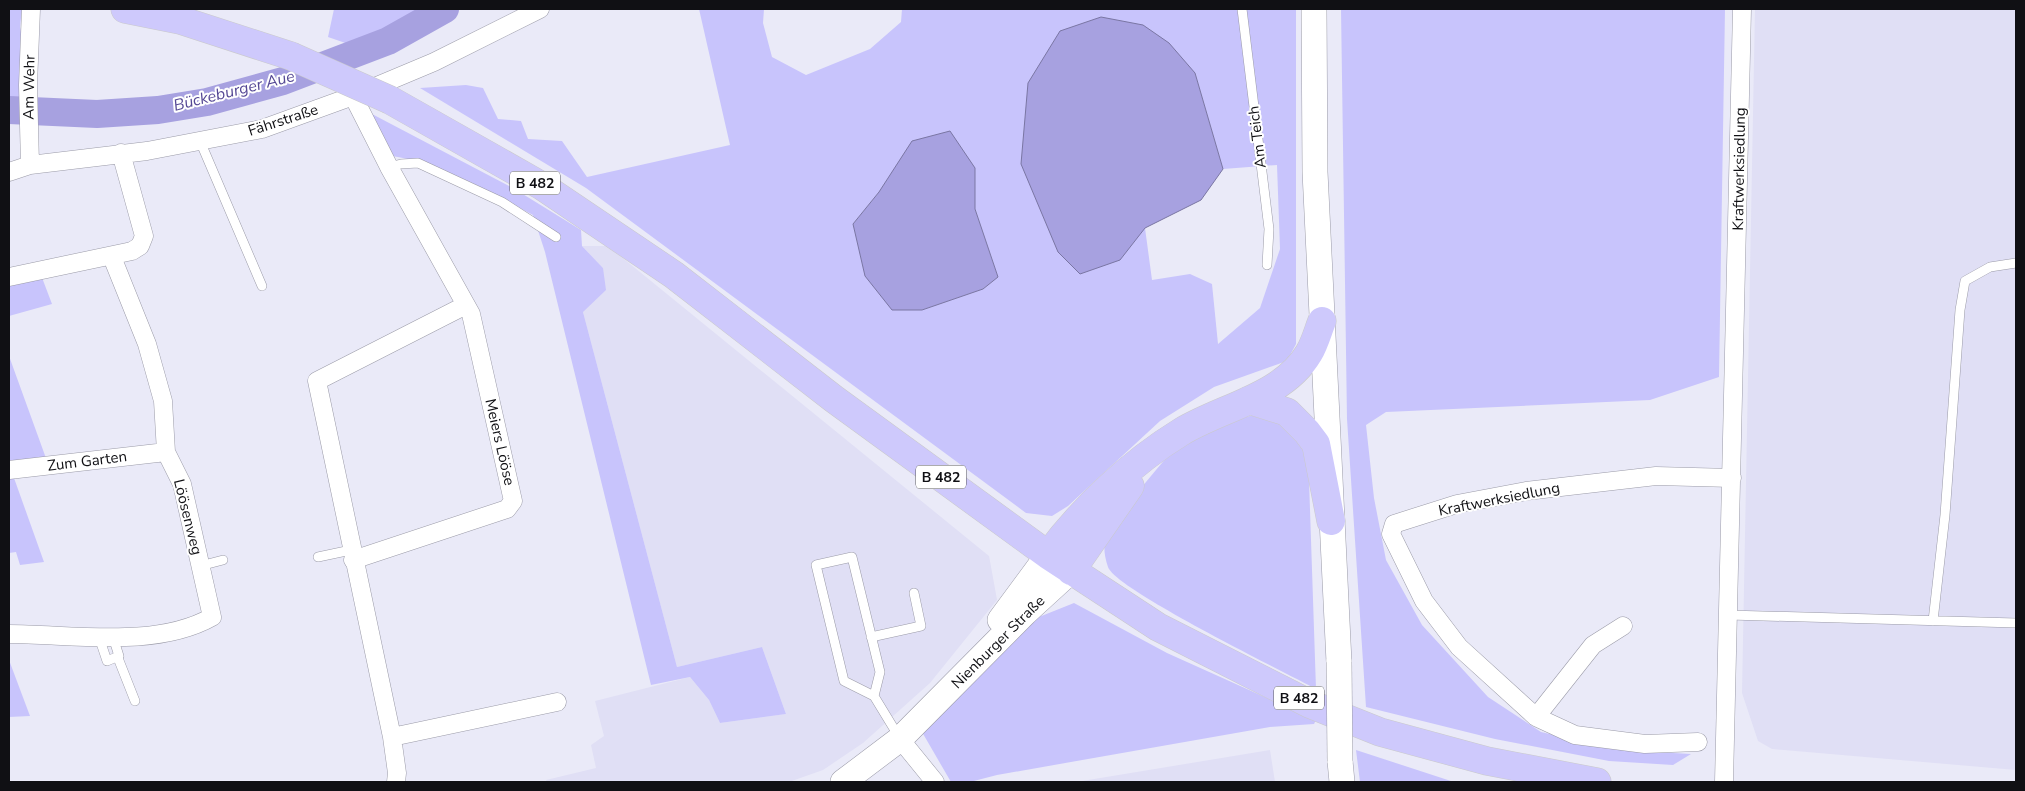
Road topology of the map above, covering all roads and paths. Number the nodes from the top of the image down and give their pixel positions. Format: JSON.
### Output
{"nodes":[{"id":1,"x":31,"y":9,"type":"edge"},
{"id":2,"x":125,"y":9,"type":"edge"},
{"id":3,"x":540,"y":9,"type":"edge"},
{"id":4,"x":1242,"y":9,"type":"edge"},
{"id":5,"x":1314,"y":9,"type":"edge"},
{"id":6,"x":1742,"y":9,"type":"edge"},
{"id":7,"x":353,"y":96,"type":"junction"},
{"id":8,"x":200,"y":140,"type":"junction"},
{"id":9,"x":121,"y":153,"type":"junction"},
{"id":10,"x":30,"y":165,"type":"junction"},
{"id":11,"x":389,"y":167,"type":"junction"},
{"id":12,"x":9,"y":172,"type":"edge"},
{"id":13,"x":556,"y":237,"type":"dead end"},
{"id":14,"x":112,"y":257,"type":"junction"},
{"id":15,"x":2016,"y":263,"type":"edge"},
{"id":16,"x":1267,"y":265,"type":"dead end"},
{"id":17,"x":9,"y":277,"type":"edge"},
{"id":18,"x":262,"y":286,"type":"dead end"},
{"id":19,"x":466,"y":305,"type":"junction"},
{"id":20,"x":1322,"y":321,"type":"junction"},
{"id":21,"x":1249,"y":400,"type":"junction"},
{"id":22,"x":1180,"y":432,"type":"junction"},
{"id":23,"x":166,"y":452,"type":"junction"},
{"id":24,"x":9,"y":470,"type":"edge"},
{"id":25,"x":1732,"y":478,"type":"junction"},
{"id":26,"x":1331,"y":521,"type":"junction"},
{"id":27,"x":352,"y":555,"type":"junction"},
{"id":28,"x":1048,"y":555,"type":"junction"},
{"id":29,"x":318,"y":557,"type":"dead end"},
{"id":30,"x":223,"y":560,"type":"dead end"},
{"id":31,"x":200,"y":566,"type":"junction"},
{"id":32,"x":1071,"y":571,"type":"junction"},
{"id":33,"x":914,"y":592,"type":"dead end"},
{"id":34,"x":1729,"y":615,"type":"junction"},
{"id":35,"x":1933,"y":621,"type":"junction"},
{"id":36,"x":2016,"y":622,"type":"edge"},
{"id":37,"x":1623,"y":626,"type":"dead end"},
{"id":38,"x":9,"y":634,"type":"edge"},
{"id":39,"x":106,"y":637,"type":"junction"},
{"id":40,"x":871,"y":637,"type":"junction"},
{"id":41,"x":118,"y":658,"type":"junction"},
{"id":42,"x":874,"y":696,"type":"junction"},
{"id":43,"x":135,"y":701,"type":"dead end"},
{"id":44,"x":556,"y":702,"type":"dead end"},
{"id":45,"x":926,"y":714,"type":"junction"},
{"id":46,"x":1536,"y":717,"type":"junction"},
{"id":47,"x":392,"y":736,"type":"junction"},
{"id":48,"x":900,"y":739,"type":"junction"},
{"id":49,"x":1698,"y":742,"type":"dead end"},
{"id":50,"x":1341,"y":772,"type":"edge"},
{"id":51,"x":396,"y":782,"type":"edge"},
{"id":52,"x":843,"y":782,"type":"edge"},
{"id":53,"x":935,"y":782,"type":"edge"},
{"id":54,"x":1597,"y":782,"type":"edge"},
{"id":55,"x":1724,"y":782,"type":"edge"}],
"edges":[{"from":1,"to":10,"type":"street","name":"Am Wehr"},
{"from":2,"to":28,"type":"main road","number":"B 482","bridge":true},
{"from":3,"to":7,"type":"street","name":"Fährstraße"},
{"from":4,"to":16,"type":"lane","name":"Am Teich"},
{"from":5,"to":20,"type":"main road"},
{"from":6,"to":25,"type":"street","name":"Kraftwerksiedlung"},
{"from":7,"to":8,"type":"street","name":"Fährstraße"},
{"from":7,"to":11,"type":"street","name":"Meiers Lööse"},
{"from":8,"to":9,"type":"street","name":"Fährstraße"},
{"from":8,"to":18,"type":"lane"},
{"from":9,"to":10,"type":"street","name":"Fährstraße"},
{"from":9,"to":14,"type":"street"},
{"from":10,"to":12,"type":"street","name":"Fährstraße"},
{"from":11,"to":13,"type":"lane"},
{"from":11,"to":19,"type":"street","name":"Meiers Lööse"},
{"from":14,"to":17,"type":"street"},
{"from":14,"to":23,"type":"street","name":"Löösenweg"},
{"from":15,"to":35,"type":"lane"},
{"from":19,"to":27,"type":"street"},
{"from":19,"to":27,"type":"street","name":"Meiers Lööse"},
{"from":20,"to":21,"type":"main road"},
{"from":20,"to":26,"type":"main road"},
{"from":21,"to":22,"type":"main road"},
{"from":21,"to":26,"type":"main road"},
{"from":22,"to":28,"type":"main road"},
{"from":22,"to":32,"type":"main road"},
{"from":23,"to":24,"type":"street","name":"Zum Garten"},
{"from":23,"to":31,"type":"street","name":"Löösenweg"},
{"from":25,"to":34,"type":"street","name":"Kraftwerksiedlung"},
{"from":25,"to":46,"type":"street","name":"Kraftwerksiedlung"},
{"from":26,"to":50,"type":"main road","bridge":true},
{"from":27,"to":29,"type":"lane"},
{"from":27,"to":47,"type":"street"},
{"from":28,"to":32,"type":"main road","number":"B 482"},
{"from":28,"to":45,"type":"main road","name":"Nienburger Straße"},
{"from":30,"to":31,"type":"lane"},
{"from":31,"to":39,"type":"street","name":"Löösenweg"},
{"from":32,"to":45,"type":"main road","name":"Nienburger Straße"},
{"from":32,"to":54,"type":"main road","number":"B 482"},
{"from":33,"to":40,"type":"lane"},
{"from":34,"to":35,"type":"lane"},
{"from":34,"to":55,"type":"street","name":"Kraftwerksiedlung"},
{"from":35,"to":36,"type":"lane"},
{"from":37,"to":46,"type":"street"},
{"from":38,"to":39,"type":"street","name":"Löösenweg"},
{"from":39,"to":41,"type":"lane"},
{"from":39,"to":41,"type":"lane"},
{"from":40,"to":42,"type":"lane"},
{"from":40,"to":42,"type":"lane"},
{"from":41,"to":43,"type":"lane"},
{"from":42,"to":48,"type":"lane"},
{"from":44,"to":47,"type":"street"},
{"from":45,"to":48,"type":"main road","name":"Nienburger Straße"},
{"from":46,"to":49,"type":"street","name":"Kraftwerksiedlung"},
{"from":47,"to":51,"type":"street"},
{"from":48,"to":52,"type":"main road","name":"Nienburger Straße"},
{"from":48,"to":53,"type":"street"}]}
